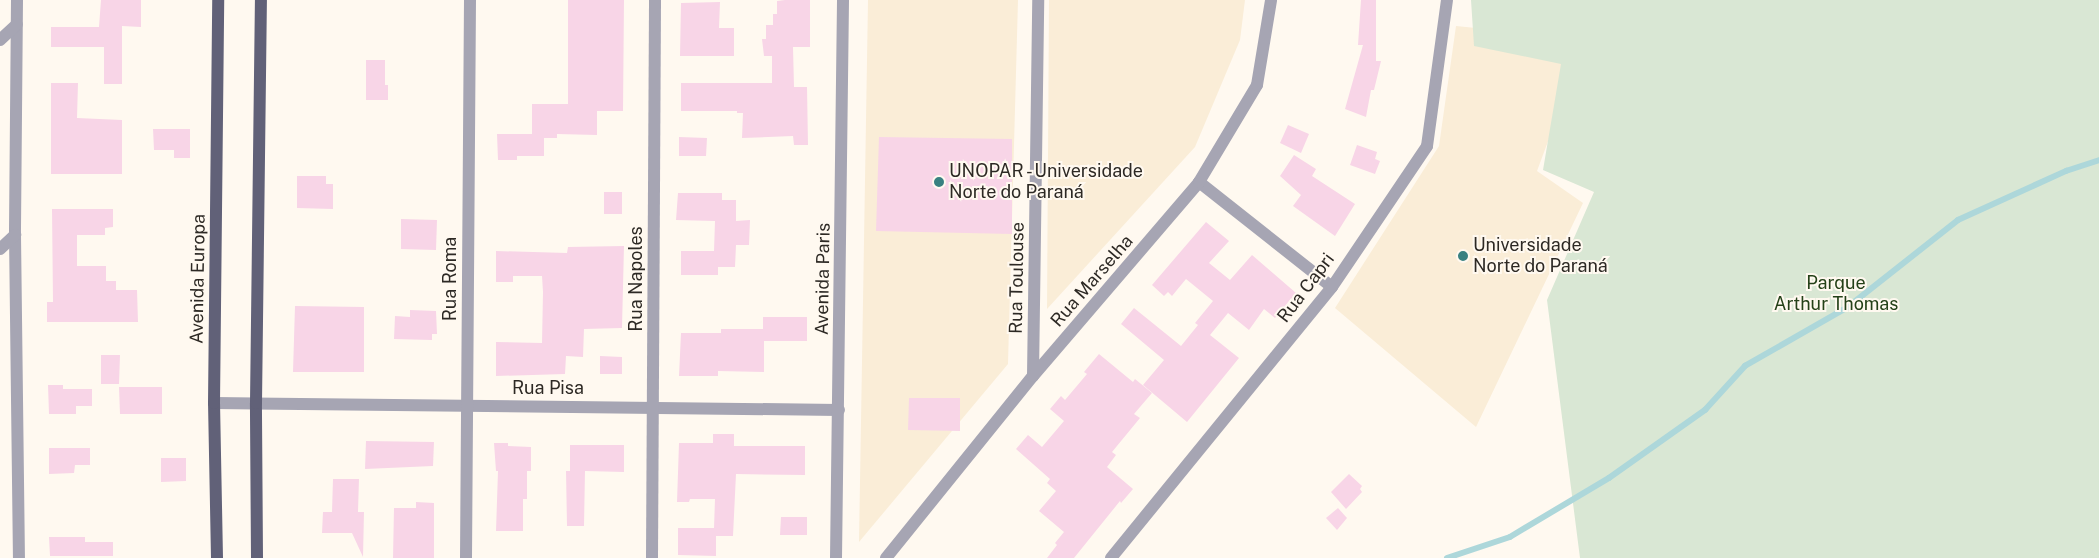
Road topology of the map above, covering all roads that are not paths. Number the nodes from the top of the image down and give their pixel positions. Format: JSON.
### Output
{"nodes":[{"id":1,"x":17,"y":0,"type":"edge"},
{"id":2,"x":218,"y":0,"type":"edge"},
{"id":3,"x":261,"y":0,"type":"edge"},
{"id":4,"x":470,"y":0,"type":"edge"},
{"id":5,"x":655,"y":0,"type":"edge"},
{"id":6,"x":843,"y":0,"type":"edge"},
{"id":7,"x":1038,"y":0,"type":"edge"},
{"id":8,"x":1271,"y":0,"type":"edge"},
{"id":9,"x":1447,"y":0,"type":"edge"},
{"id":10,"x":17,"y":24,"type":"junction"},
{"id":11,"x":0,"y":40,"type":"edge"},
{"id":12,"x":1199,"y":182,"type":"junction"},
{"id":13,"x":15,"y":235,"type":"junction"},
{"id":14,"x":0,"y":249,"type":"edge"},
{"id":15,"x":1332,"y":287,"type":"junction"},
{"id":16,"x":1033,"y":376,"type":"junction"},
{"id":17,"x":214,"y":403,"type":"junction"},
{"id":18,"x":256,"y":403,"type":"junction"},
{"id":19,"x":467,"y":405,"type":"junction"},
{"id":20,"x":652,"y":406,"type":"junction"},
{"id":21,"x":839,"y":410,"type":"junction"},
{"id":22,"x":19,"y":558,"type":"edge"},
{"id":23,"x":217,"y":558,"type":"edge"},
{"id":24,"x":257,"y":558,"type":"edge"},
{"id":25,"x":466,"y":558,"type":"edge"},
{"id":26,"x":652,"y":558,"type":"edge"},
{"id":27,"x":836,"y":558,"type":"edge"},
{"id":28,"x":886,"y":558,"type":"edge"},
{"id":29,"x":1111,"y":558,"type":"edge"}],
"edges":[{"from":1,"to":10,"type":"street"},
{"from":2,"to":17,"type":"main road","name":"Avenida Europa"},
{"from":3,"to":18,"type":"main road"},
{"from":4,"to":19,"type":"street","name":"Rua Roma"},
{"from":5,"to":20,"type":"street","name":"Rua Napoles"},
{"from":6,"to":21,"type":"street","name":"Avenida Paris"},
{"from":7,"to":16,"type":"street","name":"Rua Toulouse"},
{"from":8,"to":12,"type":"street","name":"Rua Marselha"},
{"from":9,"to":15,"type":"street","name":"Rua Capri"},
{"from":10,"to":11,"type":"street"},
{"from":10,"to":13,"type":"street"},
{"from":12,"to":15,"type":"street"},
{"from":12,"to":16,"type":"street","name":"Rua Marselha"},
{"from":13,"to":14,"type":"street"},
{"from":13,"to":22,"type":"street"},
{"from":15,"to":29,"type":"street","name":"Rua Capri"},
{"from":16,"to":28,"type":"street","name":"Rua Marselha"},
{"from":17,"to":18,"type":"street","name":"Rua Pisa"},
{"from":17,"to":23,"type":"main road","name":"Avenida Europa"},
{"from":18,"to":19,"type":"street","name":"Rua Pisa"},
{"from":18,"to":24,"type":"main road"},
{"from":19,"to":20,"type":"street","name":"Rua Pisa"},
{"from":19,"to":25,"type":"street","name":"Rua Roma"},
{"from":20,"to":21,"type":"street","name":"Rua Pisa"},
{"from":20,"to":26,"type":"street","name":"Rua Napoles"},
{"from":21,"to":27,"type":"street","name":"Avenida Paris"}]}
